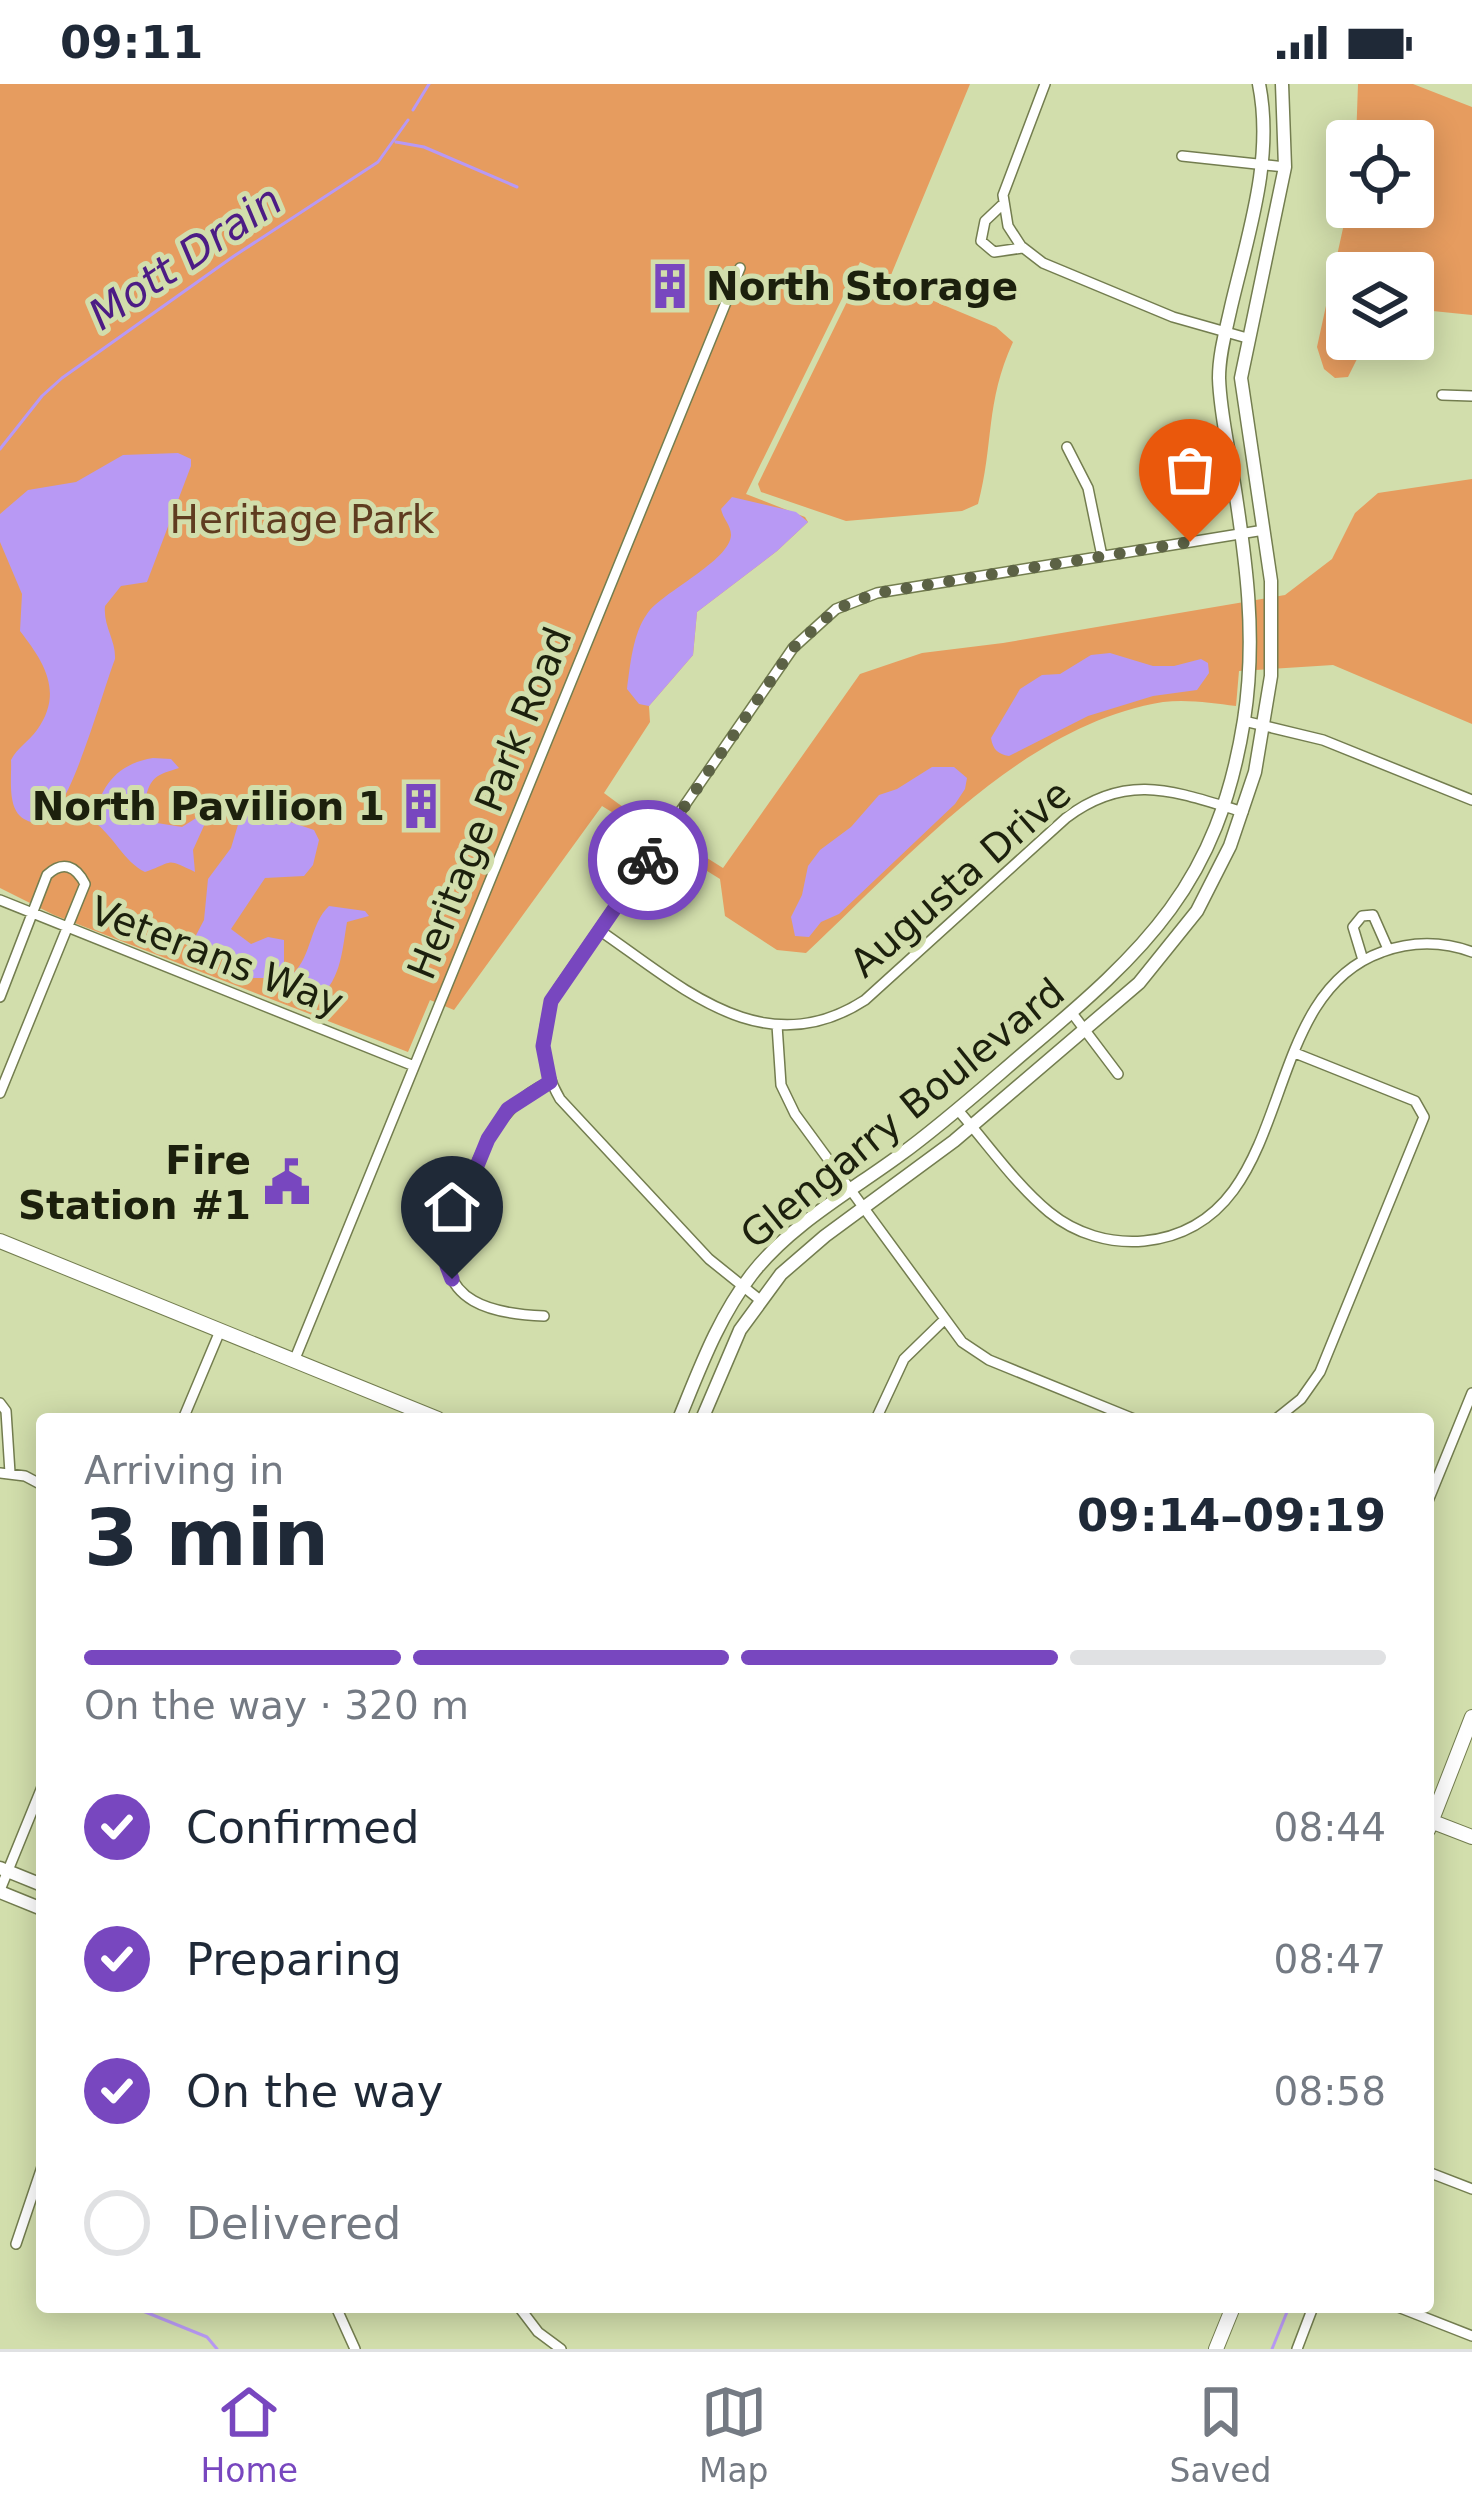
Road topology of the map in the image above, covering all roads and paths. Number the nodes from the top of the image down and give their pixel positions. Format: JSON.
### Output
{"nodes":[{"id":1,"x":1045,"y":84,"type":"edge"},
{"id":2,"x":1259,"y":84,"type":"edge"},
{"id":3,"x":1282,"y":84,"type":"edge"},
{"id":4,"x":1182,"y":156,"type":"dead end"},
{"id":5,"x":1263,"y":164,"type":"junction"},
{"id":6,"x":1285,"y":166,"type":"junction"},
{"id":7,"x":1003,"y":204,"type":"junction"},
{"id":8,"x":1022,"y":248,"type":"junction"},
{"id":9,"x":740,"y":268,"type":"dead end"},
{"id":10,"x":1225,"y":333,"type":"junction"},
{"id":11,"x":1247,"y":338,"type":"junction"},
{"id":12,"x":1442,"y":395,"type":"dead end"},
{"id":13,"x":1472,"y":396,"type":"edge"},
{"id":14,"x":1066,"y":447,"type":"dead end"},
{"id":15,"x":1264,"y":530,"type":"junction"},
{"id":16,"x":1242,"y":534,"type":"junction"},
{"id":17,"x":1102,"y":556,"type":"junction"},
{"id":18,"x":1244,"y":722,"type":"junction"},
{"id":19,"x":1265,"y":726,"type":"junction"},
{"id":20,"x":1472,"y":800,"type":"edge"},
{"id":21,"x":1223,"y":806,"type":"junction"},
{"id":22,"x":1243,"y":812,"type":"junction"},
{"id":23,"x":0,"y":900,"type":"edge"},
{"id":24,"x":31,"y":915,"type":"junction"},
{"id":25,"x":1160,"y":927,"type":"junction"},
{"id":26,"x":67,"y":929,"type":"junction"},
{"id":27,"x":598,"y":930,"type":"junction"},
{"id":28,"x":1176,"y":941,"type":"junction"},
{"id":29,"x":1388,"y":949,"type":"junction"},
{"id":30,"x":1472,"y":952,"type":"edge"},
{"id":31,"x":1364,"y":960,"type":"junction"},
{"id":32,"x":0,"y":997,"type":"edge"},
{"id":33,"x":1072,"y":1013,"type":"junction"},
{"id":34,"x":777,"y":1025,"type":"junction"},
{"id":35,"x":1086,"y":1030,"type":"junction"},
{"id":36,"x":1295,"y":1053,"type":"junction"},
{"id":37,"x":414,"y":1066,"type":"junction"},
{"id":38,"x":1118,"y":1073,"type":"dead end"},
{"id":39,"x":550,"y":1082,"type":"junction"},
{"id":40,"x":0,"y":1093,"type":"edge"},
{"id":41,"x":958,"y":1109,"type":"junction"},
{"id":42,"x":972,"y":1126,"type":"junction"},
{"id":43,"x":850,"y":1192,"type":"junction"},
{"id":44,"x":862,"y":1209,"type":"junction"},
{"id":45,"x":0,"y":1241,"type":"edge"},
{"id":46,"x":742,"y":1288,"type":"junction"},
{"id":47,"x":760,"y":1300,"type":"junction"},
{"id":48,"x":544,"y":1316,"type":"dead end"},
{"id":49,"x":943,"y":1321,"type":"junction"},
{"id":50,"x":220,"y":1331,"type":"junction"},
{"id":51,"x":293,"y":1361,"type":"junction"},
{"id":52,"x":703,"y":1361,"type":"junction"},
{"id":53,"x":723,"y":1369,"type":"junction"},
{"id":54,"x":1472,"y":1393,"type":"edge"},
{"id":55,"x":0,"y":1403,"type":"edge"},
{"id":56,"x":186,"y":1413,"type":"edge"},
{"id":57,"x":423,"y":1413,"type":"edge"},
{"id":58,"x":681,"y":1413,"type":"edge"},
{"id":59,"x":705,"y":1413,"type":"edge"},
{"id":60,"x":879,"y":1413,"type":"edge"},
{"id":61,"x":1119,"y":1413,"type":"edge"},
{"id":62,"x":1283,"y":1413,"type":"edge"},
{"id":63,"x":5,"y":1473,"type":"edge"},
{"id":64,"x":36,"y":1483,"type":"edge"},
{"id":65,"x":1434,"y":1486,"type":"edge"},
{"id":66,"x":1472,"y":1717,"type":"edge"},
{"id":67,"x":36,"y":1800,"type":"edge"},
{"id":68,"x":1434,"y":1812,"type":"edge"},
{"id":69,"x":1434,"y":1826,"type":"edge"},
{"id":70,"x":1472,"y":1837,"type":"edge"},
{"id":71,"x":4,"y":1870,"type":"edge"},
{"id":72,"x":36,"y":1883,"type":"edge"},
{"id":73,"x":0,"y":1891,"type":"edge"},
{"id":74,"x":36,"y":1906,"type":"edge"},
{"id":75,"x":1434,"y":2174,"type":"edge"},
{"id":76,"x":36,"y":2185,"type":"edge"},
{"id":77,"x":1472,"y":2189,"type":"edge"},
{"id":78,"x":16,"y":2244,"type":"dead end"},
{"id":79,"x":339,"y":2313,"type":"edge"},
{"id":80,"x":524,"y":2313,"type":"edge"},
{"id":81,"x":1231,"y":2313,"type":"edge"},
{"id":82,"x":1311,"y":2313,"type":"edge"},
{"id":83,"x":1413,"y":2313,"type":"edge"},
{"id":84,"x":1472,"y":2336,"type":"edge"},
{"id":85,"x":355,"y":2349,"type":"edge"},
{"id":86,"x":561,"y":2349,"type":"edge"},
{"id":87,"x":1216,"y":2349,"type":"edge"},
{"id":88,"x":1297,"y":2349,"type":"edge"}],
"edges":[{"from":1,"to":7,"type":"street"},
{"from":2,"to":5,"type":"street","name":"Glengarry Boulevard"},
{"from":3,"to":6,"type":"street","name":"Glengarry Boulevard"},
{"from":4,"to":5,"type":"street"},
{"from":5,"to":6,"type":"street"},
{"from":5,"to":10,"type":"street","name":"Glengarry Boulevard"},
{"from":6,"to":11,"type":"street","name":"Glengarry Boulevard"},
{"from":7,"to":8,"type":"street"},
{"from":7,"to":8,"type":"street"},
{"from":8,"to":10,"type":"street"},
{"from":9,"to":37,"type":"street","name":"Heritage Park Road"},
{"from":10,"to":11,"type":"street"},
{"from":10,"to":16,"type":"street","name":"Glengarry Boulevard"},
{"from":11,"to":15,"type":"street","name":"Glengarry Boulevard"},
{"from":12,"to":13,"type":"street"},
{"from":14,"to":17,"type":"street"},
{"from":15,"to":16,"type":"street"},
{"from":15,"to":19,"type":"street","name":"Glengarry Boulevard"},
{"from":16,"to":17,"type":"street"},
{"from":16,"to":18,"type":"street","name":"Glengarry Boulevard"},
{"from":17,"to":27,"type":"street"},
{"from":18,"to":19,"type":"street"},
{"from":18,"to":21,"type":"street","name":"Glengarry Boulevard"},
{"from":19,"to":20,"type":"street"},
{"from":19,"to":22,"type":"street","name":"Glengarry Boulevard"},
{"from":21,"to":22,"type":"street","name":"Augusta Drive"},
{"from":21,"to":25,"type":"street","name":"Glengarry Boulevard"},
{"from":21,"to":34,"type":"street","name":"Augusta Drive"},
{"from":22,"to":28,"type":"street","name":"Glengarry Boulevard"},
{"from":23,"to":24,"type":"street","name":"Veterans Way"},
{"from":24,"to":26,"type":"street","name":"Veterans Way"},
{"from":24,"to":26,"type":"street"},
{"from":24,"to":32,"type":"street"},
{"from":25,"to":28,"type":"street"},
{"from":25,"to":33,"type":"street","name":"Glengarry Boulevard"},
{"from":26,"to":37,"type":"street","name":"Veterans Way"},
{"from":26,"to":40,"type":"street"},
{"from":27,"to":34,"type":"street","name":"Augusta Drive"},
{"from":27,"to":39,"type":"street"},
{"from":28,"to":35,"type":"street","name":"Glengarry Boulevard"},
{"from":29,"to":30,"type":"street"},
{"from":29,"to":31,"type":"street"},
{"from":29,"to":31,"type":"street"},
{"from":31,"to":36,"type":"street"},
{"from":33,"to":35,"type":"street"},
{"from":33,"to":41,"type":"street","name":"Glengarry Boulevard"},
{"from":34,"to":43,"type":"street"},
{"from":35,"to":38,"type":"street"},
{"from":35,"to":42,"type":"street","name":"Glengarry Boulevard"},
{"from":36,"to":42,"type":"street"},
{"from":36,"to":62,"type":"street"},
{"from":37,"to":51,"type":"street","name":"Heritage Park Road"},
{"from":39,"to":46,"type":"street"},
{"from":39,"to":48,"type":"street"},
{"from":41,"to":42,"type":"street"},
{"from":41,"to":43,"type":"street","name":"Glengarry Boulevard"},
{"from":42,"to":44,"type":"street","name":"Glengarry Boulevard"},
{"from":43,"to":44,"type":"street"},
{"from":43,"to":46,"type":"street","name":"Glengarry Boulevard"},
{"from":44,"to":47,"type":"street","name":"Glengarry Boulevard"},
{"from":44,"to":49,"type":"street"},
{"from":45,"to":50,"type":"main road"},
{"from":46,"to":47,"type":"street"},
{"from":46,"to":52,"type":"street","name":"Glengarry Boulevard"},
{"from":47,"to":53,"type":"street","name":"Glengarry Boulevard"},
{"from":49,"to":60,"type":"street"},
{"from":49,"to":61,"type":"street"},
{"from":50,"to":51,"type":"main road"},
{"from":50,"to":56,"type":"street"},
{"from":51,"to":57,"type":"main road"},
{"from":52,"to":53,"type":"street"},
{"from":52,"to":58,"type":"street","name":"Glengarry Boulevard"},
{"from":53,"to":59,"type":"street","name":"Glengarry Boulevard"},
{"from":54,"to":65,"type":"street"},
{"from":55,"to":63,"type":"street"},
{"from":63,"to":64,"type":"street"},
{"from":66,"to":68,"type":"main road"},
{"from":67,"to":71,"type":"street"},
{"from":69,"to":70,"type":"main road"},
{"from":71,"to":72,"type":"street"},
{"from":71,"to":73,"type":"street"},
{"from":73,"to":74,"type":"street"},
{"from":75,"to":77,"type":"street"},
{"from":76,"to":78,"type":"street"},
{"from":79,"to":85,"type":"street"},
{"from":80,"to":86,"type":"street"},
{"from":81,"to":87,"type":"main road"},
{"from":82,"to":88,"type":"street"},
{"from":83,"to":84,"type":"street"}]}
